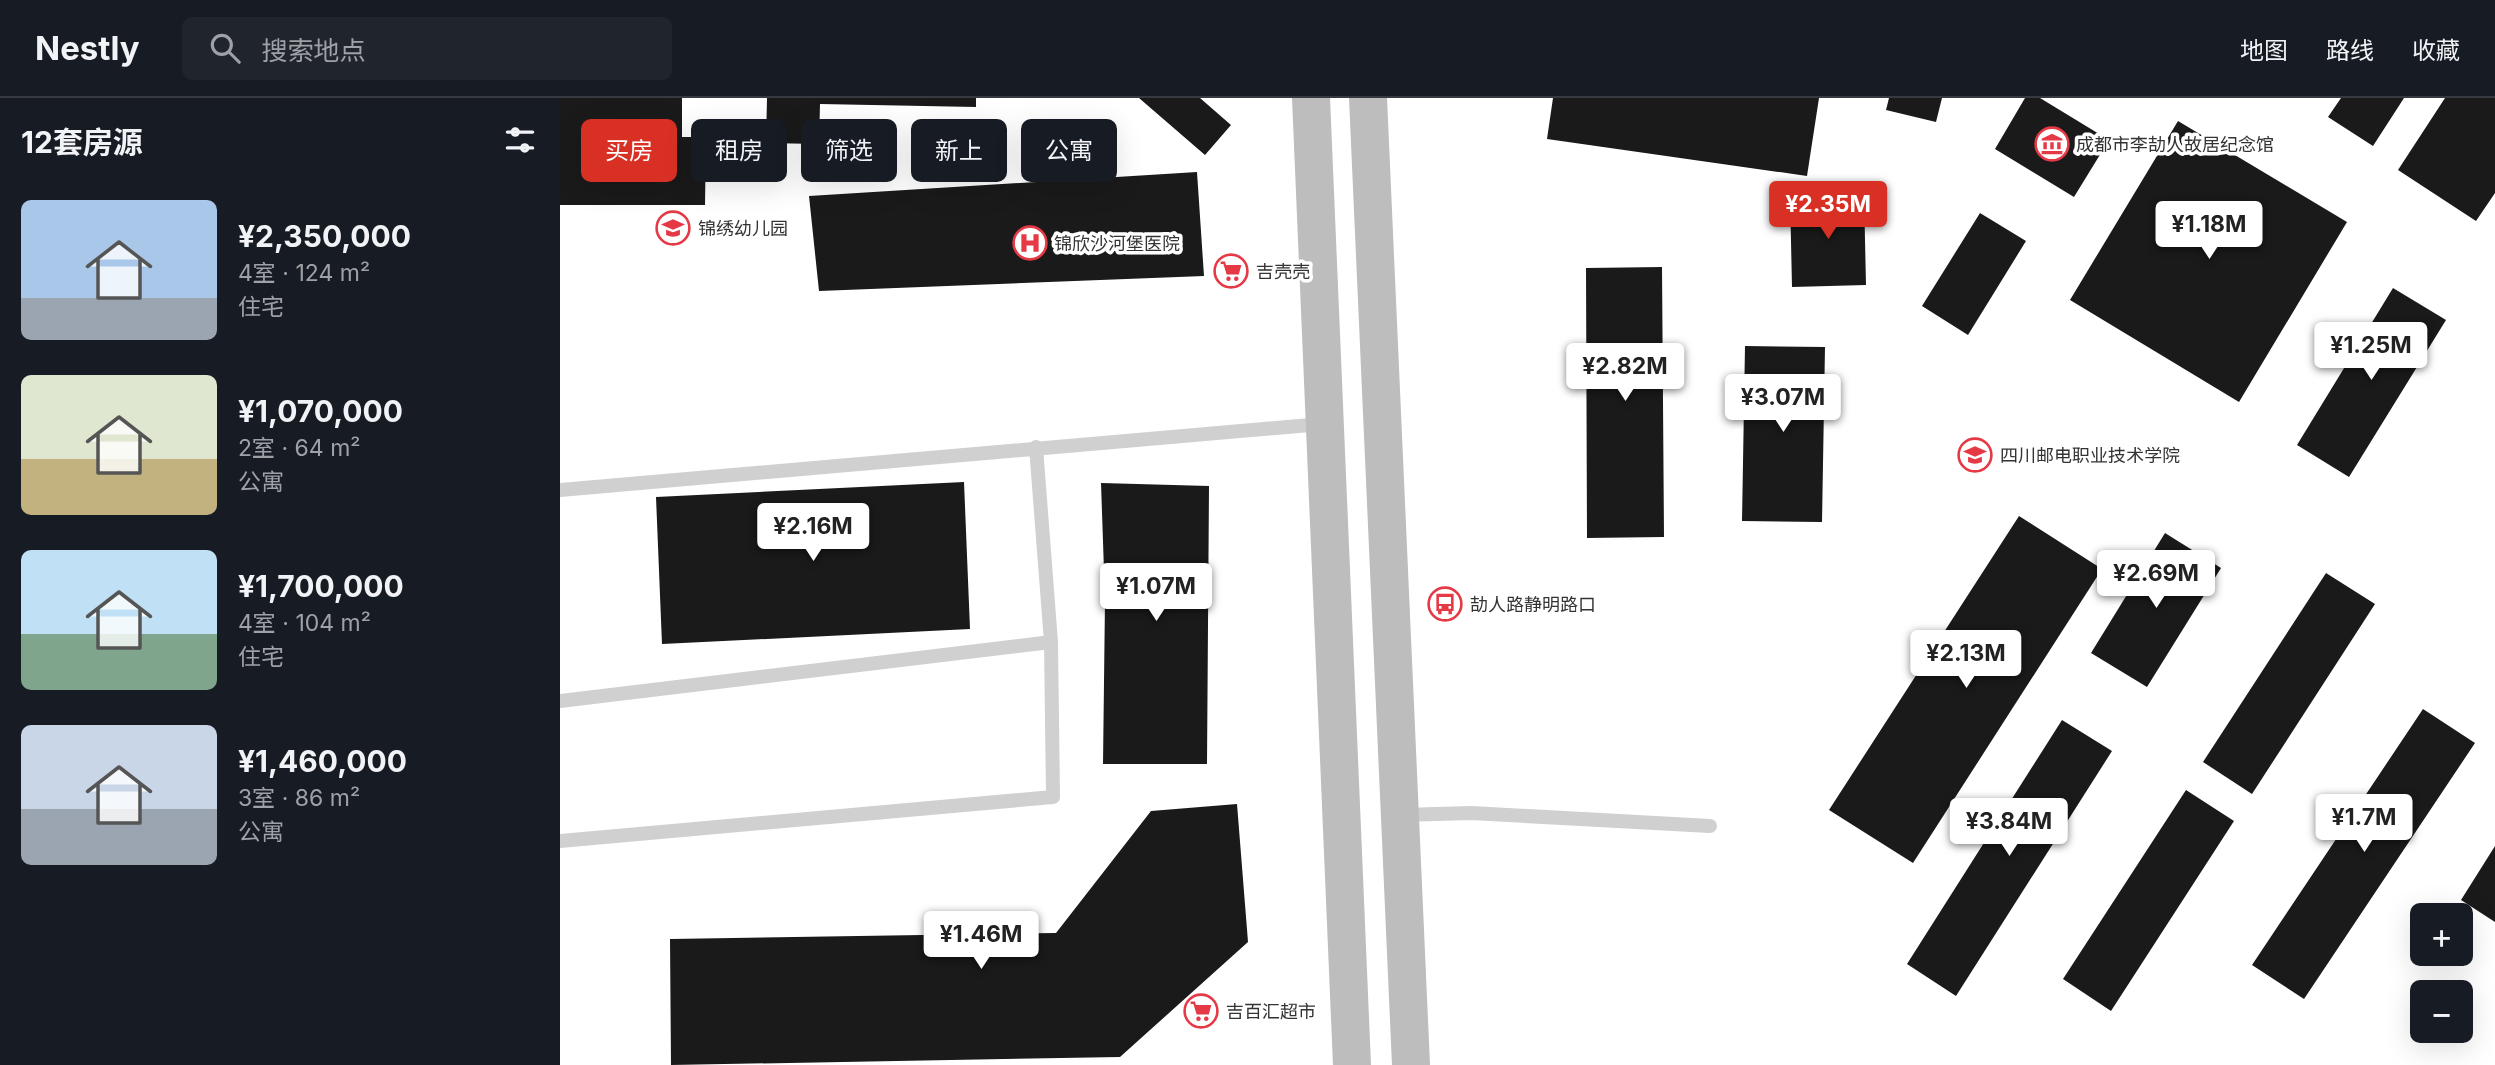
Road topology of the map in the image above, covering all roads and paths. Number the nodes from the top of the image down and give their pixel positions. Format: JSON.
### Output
{"nodes":[{"id":1,"x":1311,"y":98,"type":"edge"},
{"id":2,"x":1368,"y":98,"type":"edge"},
{"id":3,"x":1325,"y":424,"type":"junction"},
{"id":4,"x":1036,"y":447,"type":"junction"},
{"id":5,"x":560,"y":490,"type":"edge"},
{"id":6,"x":1051,"y":642,"type":"junction"},
{"id":7,"x":560,"y":701,"type":"edge"},
{"id":8,"x":1399,"y":816,"type":"junction"},
{"id":9,"x":1710,"y":826,"type":"dead end"},
{"id":10,"x":560,"y":841,"type":"edge"},
{"id":11,"x":1352,"y":1065,"type":"edge"},
{"id":12,"x":1411,"y":1065,"type":"edge"}],
"edges":[{"from":1,"to":3,"type":"street"},
{"from":2,"to":8,"type":"street"},
{"from":3,"to":4,"type":"lane"},
{"from":3,"to":11,"type":"street"},
{"from":4,"to":5,"type":"lane"},
{"from":4,"to":6,"type":"lane"},
{"from":6,"to":7,"type":"lane"},
{"from":6,"to":10,"type":"lane"},
{"from":8,"to":9,"type":"lane"},
{"from":8,"to":12,"type":"street"}]}
